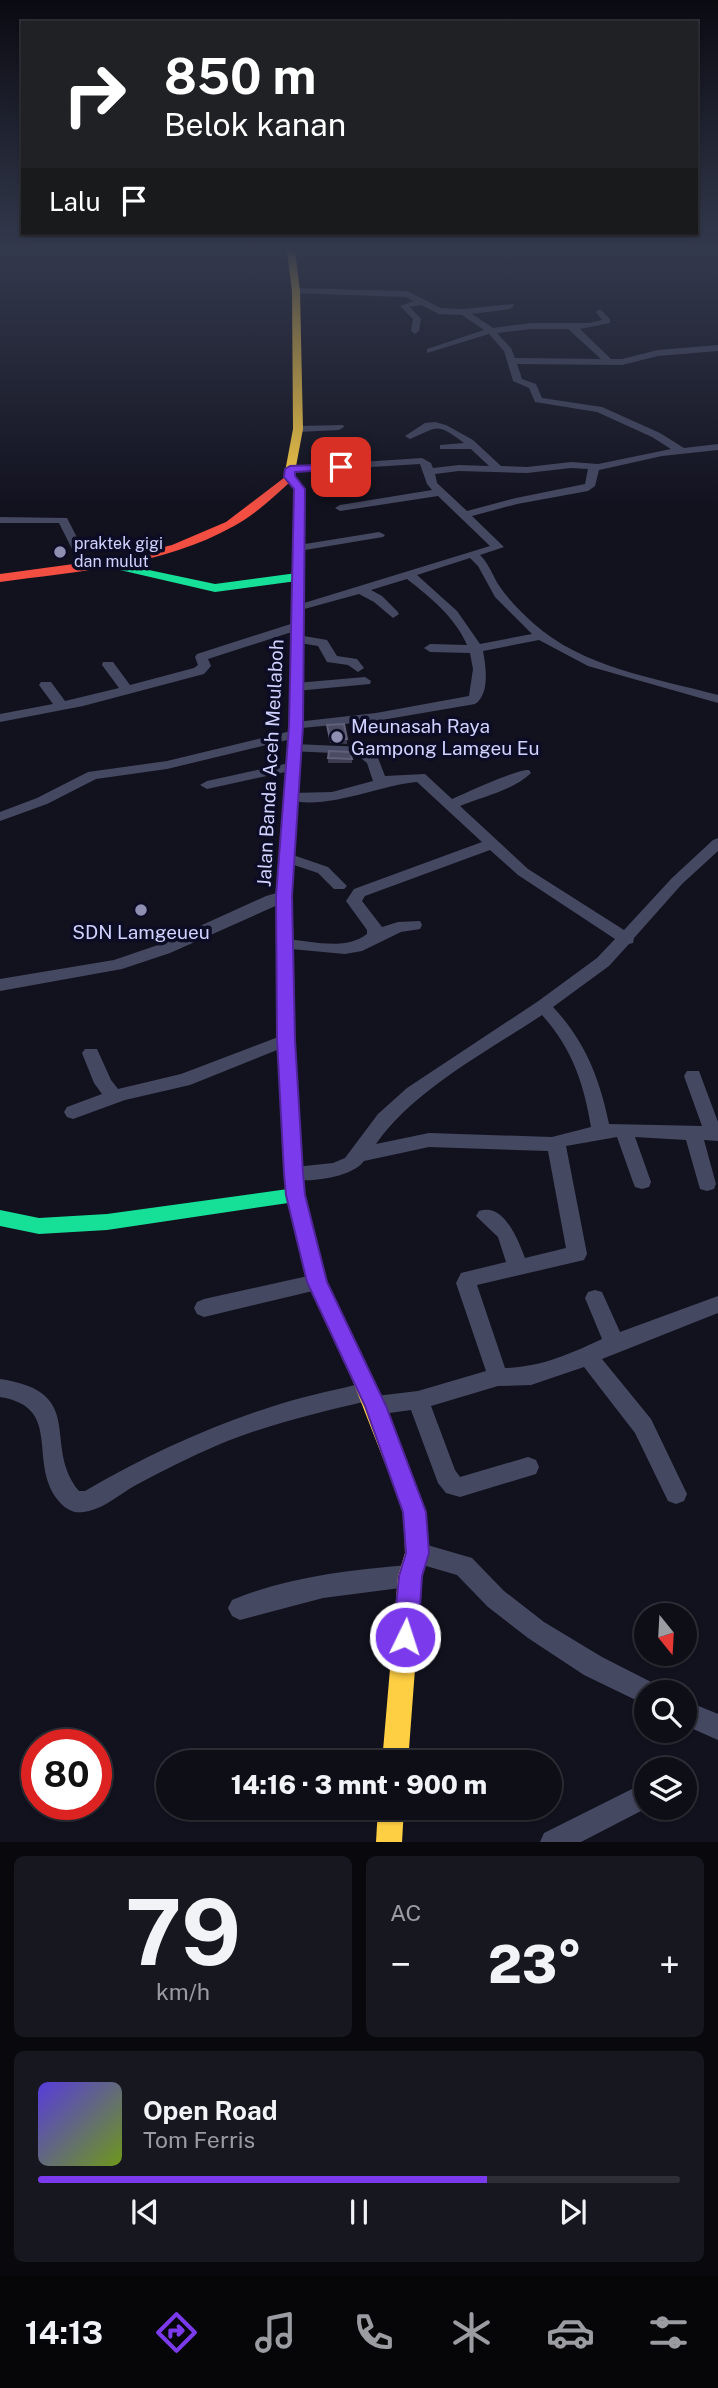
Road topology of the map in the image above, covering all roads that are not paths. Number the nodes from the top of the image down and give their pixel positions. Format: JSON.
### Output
{"nodes":[{"id":1,"x":295,"y":337,"type":"edge"},
{"id":2,"x":473,"y":337,"type":"edge"},
{"id":3,"x":495,"y":337,"type":"edge"},
{"id":4,"x":584,"y":337,"type":"edge"},
{"id":5,"x":718,"y":348,"type":"edge"},
{"id":6,"x":430,"y":351,"type":"dead end"},
{"id":7,"x":513,"y":361,"type":"junction"},
{"id":8,"x":608,"y":361,"type":"junction"},
{"id":9,"x":339,"y":427,"type":"dead end"},
{"id":10,"x":298,"y":429,"type":"junction"},
{"id":11,"x":410,"y":436,"type":"dead end"},
{"id":12,"x":473,"y":446,"type":"junction"},
{"id":13,"x":718,"y":446,"type":"edge"},
{"id":14,"x":444,"y":447,"type":"dead end"},
{"id":15,"x":682,"y":451,"type":"junction"},
{"id":16,"x":594,"y":467,"type":"junction"},
{"id":17,"x":499,"y":470,"type":"junction"},
{"id":18,"x":429,"y":472,"type":"junction"},
{"id":19,"x":290,"y":473,"type":"junction"},
{"id":20,"x":440,"y":492,"type":"junction"},
{"id":21,"x":341,"y":508,"type":"dead end"},
{"id":22,"x":465,"y":515,"type":"junction"},
{"id":23,"x":0,"y":520,"type":"edge"},
{"id":24,"x":379,"y":534,"type":"dead end"},
{"id":25,"x":299,"y":548,"type":"junction"},
{"id":26,"x":472,"y":554,"type":"junction"},
{"id":27,"x":104,"y":563,"type":"junction"},
{"id":28,"x":85,"y":565,"type":"junction"},
{"id":29,"x":408,"y":574,"type":"junction"},
{"id":30,"x":297,"y":576,"type":"junction"},
{"id":31,"x":0,"y":578,"type":"edge"},
{"id":32,"x":361,"y":590,"type":"junction"},
{"id":33,"x":297,"y":607,"type":"junction"},
{"id":34,"x":393,"y":614,"type":"dead end"},
{"id":35,"x":297,"y":632,"type":"junction"},
{"id":36,"x":541,"y":636,"type":"junction"},
{"id":37,"x":430,"y":648,"type":"dead end"},
{"id":38,"x":476,"y":649,"type":"junction"},
{"id":39,"x":108,"y":665,"type":"dead end"},
{"id":40,"x":46,"y":685,"type":"dead end"},
{"id":41,"x":296,"y":687,"type":"junction"},
{"id":42,"x":126,"y":688,"type":"junction"},
{"id":43,"x":718,"y":699,"type":"edge"},
{"id":44,"x":61,"y":705,"type":"junction"},
{"id":45,"x":0,"y":718,"type":"edge"},
{"id":46,"x":295,"y":736,"type":"junction"},
{"id":47,"x":294,"y":766,"type":"junction"},
{"id":48,"x":524,"y":773,"type":"dead end"},
{"id":49,"x":386,"y":782,"type":"junction"},
{"id":50,"x":207,"y":785,"type":"dead end"},
{"id":51,"x":292,"y":797,"type":"junction"},
{"id":52,"x":449,"y":805,"type":"junction"},
{"id":53,"x":0,"y":817,"type":"edge"},
{"id":54,"x":718,"y":843,"type":"edge"},
{"id":55,"x":491,"y":844,"type":"junction"},
{"id":56,"x":287,"y":858,"type":"junction"},
{"id":57,"x":339,"y":886,"type":"dead end"},
{"id":58,"x":284,"y":896,"type":"junction"},
{"id":59,"x":414,"y":925,"type":"dead end"},
{"id":60,"x":374,"y":936,"type":"junction"},
{"id":61,"x":627,"y":939,"type":"junction"},
{"id":62,"x":286,"y":944,"type":"junction"},
{"id":63,"x":0,"y":985,"type":"edge"},
{"id":64,"x":543,"y":1006,"type":"junction"},
{"id":65,"x":286,"y":1040,"type":"junction"},
{"id":66,"x":90,"y":1053,"type":"dead end"},
{"id":67,"x":694,"y":1076,"type":"dead end"},
{"id":68,"x":115,"y":1097,"type":"junction"},
{"id":69,"x":73,"y":1112,"type":"dead end"},
{"id":70,"x":623,"y":1130,"type":"junction"},
{"id":71,"x":601,"y":1132,"type":"junction"},
{"id":72,"x":693,"y":1132,"type":"junction"},
{"id":73,"x":715,"y":1133,"type":"edge"},
{"id":74,"x":556,"y":1144,"type":"junction"},
{"id":75,"x":359,"y":1155,"type":"junction"},
{"id":76,"x":710,"y":1165,"type":"edge"},
{"id":77,"x":293,"y":1173,"type":"junction"},
{"id":78,"x":642,"y":1182,"type":"dead end"},
{"id":79,"x":707,"y":1184,"type":"dead end"},
{"id":80,"x":295,"y":1195,"type":"junction"},
{"id":81,"x":486,"y":1216,"type":"dead end"},
{"id":82,"x":0,"y":1218,"type":"edge"},
{"id":83,"x":518,"y":1267,"type":"junction"},
{"id":84,"x":317,"y":1282,"type":"junction"},
{"id":85,"x":595,"y":1298,"type":"dead end"},
{"id":86,"x":718,"y":1304,"type":"edge"},
{"id":87,"x":204,"y":1308,"type":"dead end"},
{"id":88,"x":614,"y":1343,"type":"junction"},
{"id":89,"x":587,"y":1355,"type":"junction"},
{"id":90,"x":498,"y":1377,"type":"junction"},
{"id":91,"x":0,"y":1388,"type":"edge"},
{"id":92,"x":372,"y":1399,"type":"junction"},
{"id":93,"x":418,"y":1400,"type":"junction"},
{"id":94,"x":528,"y":1467,"type":"dead end"},
{"id":95,"x":676,"y":1494,"type":"dead end"},
{"id":96,"x":414,"y":1564,"type":"junction"},
{"id":97,"x":240,"y":1608,"type":"dead end"},
{"id":98,"x":634,"y":1687,"type":"edge"},
{"id":99,"x":697,"y":1718,"type":"edge"},
{"id":100,"x":718,"y":1727,"type":"edge"},
{"id":101,"x":396,"y":1750,"type":"edge"},
{"id":102,"x":632,"y":1802,"type":"dead end"},
{"id":103,"x":390,"y":1820,"type":"edge"},
{"id":104,"x":389,"y":1842,"type":"edge"},
{"id":105,"x":553,"y":1842,"type":"edge"}],
"edges":[{"from":1,"to":10,"type":"main road"},
{"from":2,"to":6,"type":"street"},
{"from":3,"to":7,"type":"street"},
{"from":4,"to":8,"type":"street"},
{"from":5,"to":8,"type":"street"},
{"from":7,"to":8,"type":"street"},
{"from":7,"to":15,"type":"street"},
{"from":9,"to":10,"type":"street"},
{"from":10,"to":19,"type":"main road"},
{"from":11,"to":12,"type":"street"},
{"from":12,"to":14,"type":"street"},
{"from":12,"to":17,"type":"street"},
{"from":13,"to":15,"type":"street"},
{"from":15,"to":16,"type":"street"},
{"from":16,"to":17,"type":"street"},
{"from":16,"to":22,"type":"street"},
{"from":17,"to":18,"type":"street"},
{"from":18,"to":19,"type":"street"},
{"from":18,"to":20,"type":"street"},
{"from":19,"to":25,"type":"main road","name":"Jalan Banda Aceh Meulaboh"},
{"from":19,"to":27,"type":"main road"},
{"from":20,"to":21,"type":"street"},
{"from":20,"to":22,"type":"street"},
{"from":22,"to":26,"type":"street"},
{"from":23,"to":28,"type":"street"},
{"from":24,"to":25,"type":"street"},
{"from":25,"to":30,"type":"main road","name":"Jalan Banda Aceh Meulaboh"},
{"from":26,"to":29,"type":"street"},
{"from":26,"to":36,"type":"street"},
{"from":27,"to":28,"type":"main road"},
{"from":27,"to":30,"type":"main road"},
{"from":28,"to":31,"type":"main road"},
{"from":29,"to":32,"type":"street"},
{"from":29,"to":38,"type":"street"},
{"from":30,"to":33,"type":"main road","name":"Jalan Banda Aceh Meulaboh"},
{"from":32,"to":33,"type":"street"},
{"from":32,"to":34,"type":"street"},
{"from":33,"to":35,"type":"main road","name":"Jalan Banda Aceh Meulaboh"},
{"from":35,"to":41,"type":"main road","name":"Jalan Banda Aceh Meulaboh"},
{"from":35,"to":41,"type":"street"},
{"from":35,"to":42,"type":"street"},
{"from":36,"to":38,"type":"street"},
{"from":36,"to":43,"type":"street"},
{"from":37,"to":38,"type":"street"},
{"from":38,"to":46,"type":"street"},
{"from":39,"to":42,"type":"street"},
{"from":40,"to":44,"type":"street"},
{"from":41,"to":46,"type":"main road","name":"Jalan Banda Aceh Meulaboh"},
{"from":42,"to":44,"type":"street"},
{"from":44,"to":45,"type":"street"},
{"from":46,"to":47,"type":"main road","name":"Jalan Banda Aceh Meulaboh"},
{"from":46,"to":49,"type":"street"},
{"from":46,"to":53,"type":"street"},
{"from":47,"to":50,"type":"street"},
{"from":47,"to":51,"type":"main road","name":"Jalan Banda Aceh Meulaboh"},
{"from":48,"to":52,"type":"street"},
{"from":49,"to":51,"type":"street"},
{"from":49,"to":52,"type":"street"},
{"from":51,"to":56,"type":"main road","name":"Jalan Banda Aceh Meulaboh"},
{"from":52,"to":55,"type":"street"},
{"from":54,"to":61,"type":"street"},
{"from":55,"to":60,"type":"street"},
{"from":55,"to":61,"type":"street"},
{"from":56,"to":57,"type":"street"},
{"from":56,"to":58,"type":"main road","name":"Jalan Banda Aceh Meulaboh"},
{"from":58,"to":62,"type":"main road","name":"Jalan Banda Aceh Meulaboh"},
{"from":58,"to":63,"type":"street"},
{"from":59,"to":60,"type":"street"},
{"from":60,"to":62,"type":"street"},
{"from":61,"to":64,"type":"street"},
{"from":62,"to":65,"type":"main road","name":"Jalan Banda Aceh Meulaboh"},
{"from":64,"to":71,"type":"street"},
{"from":64,"to":75,"type":"street"},
{"from":65,"to":68,"type":"street"},
{"from":65,"to":77,"type":"main road","name":"Jalan Banda Aceh Meulaboh"},
{"from":66,"to":68,"type":"street"},
{"from":67,"to":73,"type":"street"},
{"from":68,"to":69,"type":"street"},
{"from":70,"to":71,"type":"street"},
{"from":70,"to":72,"type":"street"},
{"from":70,"to":78,"type":"street"},
{"from":71,"to":74,"type":"street"},
{"from":72,"to":73,"type":"street"},
{"from":72,"to":76,"type":"street"},
{"from":74,"to":75,"type":"street"},
{"from":74,"to":83,"type":"street"},
{"from":75,"to":77,"type":"street"},
{"from":76,"to":79,"type":"street"},
{"from":77,"to":80,"type":"main road","name":"Jalan Banda Aceh Meulaboh"},
{"from":80,"to":82,"type":"main road"},
{"from":80,"to":84,"type":"main road","name":"Jalan Banda Aceh Meulaboh"},
{"from":81,"to":83,"type":"street"},
{"from":83,"to":90,"type":"street"},
{"from":84,"to":87,"type":"street"},
{"from":84,"to":92,"type":"main road","name":"Jalan Banda Aceh Meulaboh"},
{"from":85,"to":88,"type":"street"},
{"from":86,"to":88,"type":"street"},
{"from":88,"to":89,"type":"street"},
{"from":89,"to":90,"type":"street"},
{"from":89,"to":95,"type":"street"},
{"from":90,"to":93,"type":"street"},
{"from":91,"to":92,"type":"street"},
{"from":92,"to":93,"type":"street"},
{"from":92,"to":96,"type":"main road","name":"Jalan Banda Aceh Meulaboh"},
{"from":93,"to":94,"type":"street"},
{"from":96,"to":97,"type":"street"},
{"from":96,"to":98,"type":"street"},
{"from":96,"to":101,"type":"main road","name":"Jalan Banda Aceh Meulaboh"},
{"from":99,"to":100,"type":"street"},
{"from":102,"to":105,"type":"street"},
{"from":103,"to":104,"type":"main road"}]}
